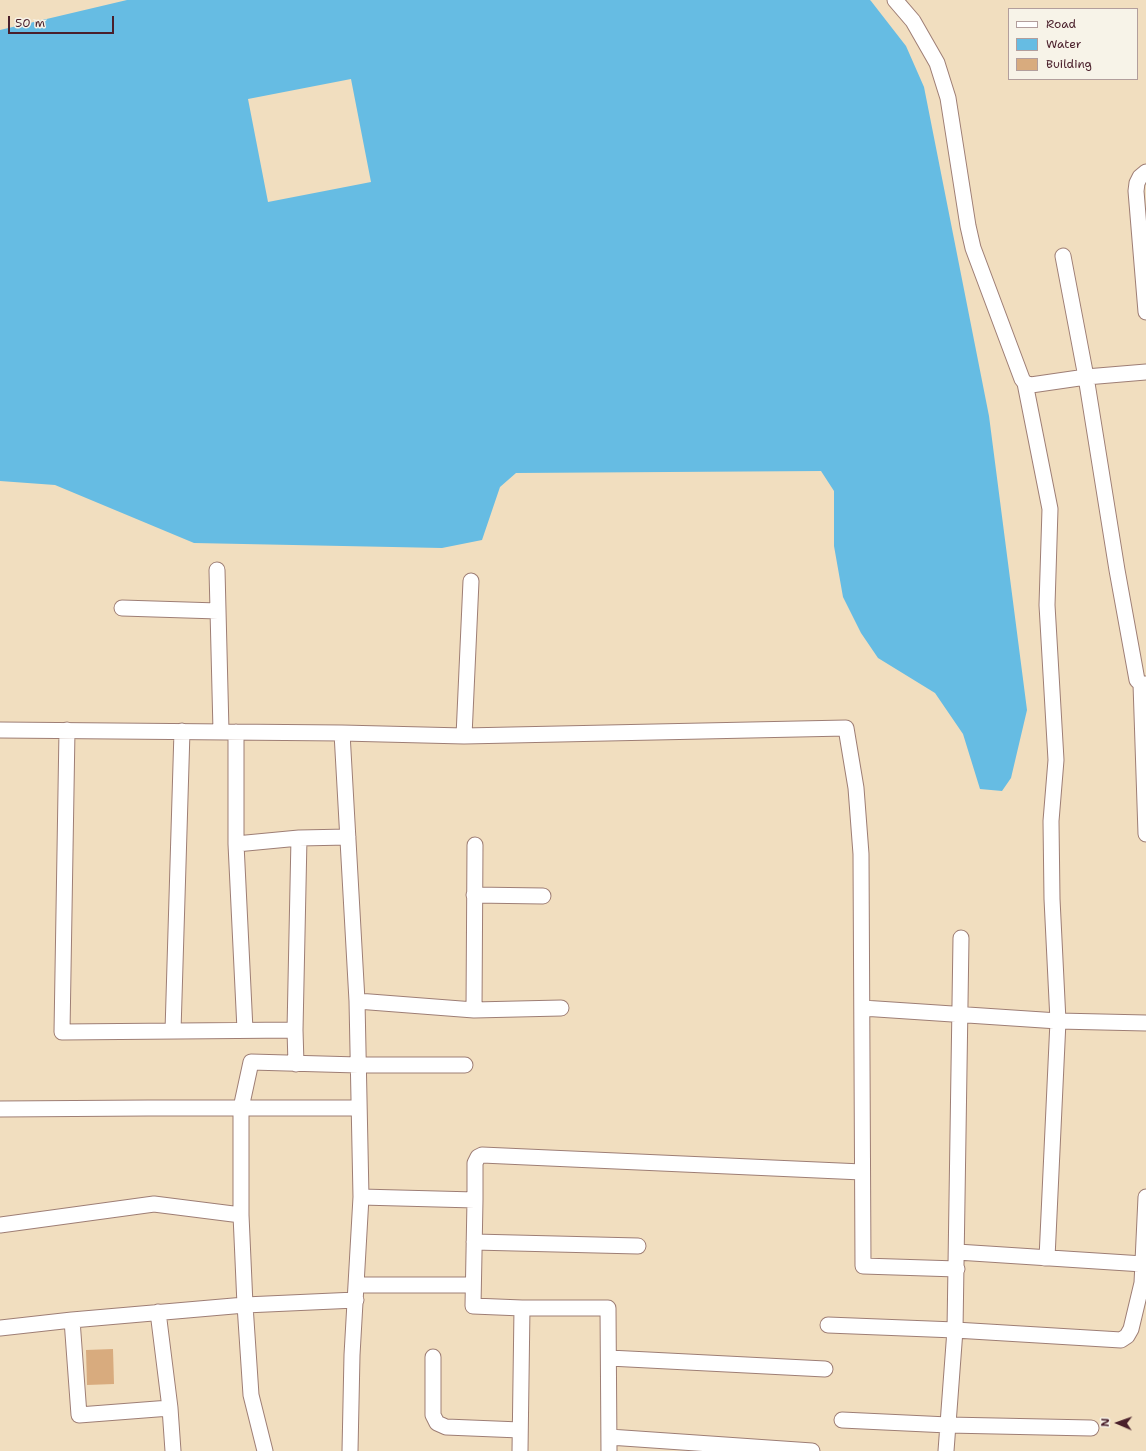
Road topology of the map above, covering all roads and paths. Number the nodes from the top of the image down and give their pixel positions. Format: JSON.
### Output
{"nodes":[{"id":1,"x":895,"y":0,"type":"edge"},
{"id":2,"x":1146,"y":172,"type":"edge"},
{"id":3,"x":1063,"y":256,"type":"dead end"},
{"id":4,"x":1146,"y":305,"type":"edge"},
{"id":5,"x":1146,"y":372,"type":"edge"},
{"id":6,"x":1086,"y":377,"type":"junction"},
{"id":7,"x":1025,"y":383,"type":"junction"},
{"id":8,"x":217,"y":570,"type":"dead end"},
{"id":9,"x":471,"y":581,"type":"dead end"},
{"id":10,"x":122,"y":608,"type":"dead end"},
{"id":11,"x":218,"y":610,"type":"junction"},
{"id":12,"x":1144,"y":684,"type":"edge"},
{"id":13,"x":0,"y":730,"type":"edge"},
{"id":14,"x":67,"y":730,"type":"junction"},
{"id":15,"x":182,"y":731,"type":"junction"},
{"id":16,"x":221,"y":732,"type":"junction"},
{"id":17,"x":236,"y":732,"type":"junction"},
{"id":18,"x":342,"y":733,"type":"junction"},
{"id":19,"x":464,"y":736,"type":"junction"},
{"id":20,"x":1146,"y":834,"type":"edge"},
{"id":21,"x":348,"y":837,"type":"junction"},
{"id":22,"x":299,"y":838,"type":"junction"},
{"id":23,"x":236,"y":844,"type":"junction"},
{"id":24,"x":475,"y":845,"type":"dead end"},
{"id":25,"x":474,"y":895,"type":"junction"},
{"id":26,"x":543,"y":896,"type":"dead end"},
{"id":27,"x":961,"y":938,"type":"dead end"},
{"id":28,"x":357,"y":1001,"type":"junction"},
{"id":29,"x":562,"y":1008,"type":"dead end"},
{"id":30,"x":862,"y":1008,"type":"junction"},
{"id":31,"x":474,"y":1010,"type":"junction"},
{"id":32,"x":961,"y":1015,"type":"junction"},
{"id":33,"x":1058,"y":1021,"type":"junction"},
{"id":34,"x":1146,"y":1023,"type":"edge"},
{"id":35,"x":245,"y":1030,"type":"junction"},
{"id":36,"x":295,"y":1030,"type":"junction"},
{"id":37,"x":173,"y":1031,"type":"junction"},
{"id":38,"x":296,"y":1064,"type":"junction"},
{"id":39,"x":358,"y":1065,"type":"junction"},
{"id":40,"x":465,"y":1065,"type":"dead end"},
{"id":41,"x":241,"y":1108,"type":"junction"},
{"id":42,"x":359,"y":1108,"type":"junction"},
{"id":43,"x":0,"y":1109,"type":"edge"},
{"id":44,"x":862,"y":1172,"type":"junction"},
{"id":45,"x":361,"y":1197,"type":"junction"},
{"id":46,"x":1146,"y":1197,"type":"edge"},
{"id":47,"x":475,"y":1200,"type":"junction"},
{"id":48,"x":242,"y":1215,"type":"junction"},
{"id":49,"x":0,"y":1225,"type":"edge"},
{"id":50,"x":474,"y":1242,"type":"junction"},
{"id":51,"x":638,"y":1246,"type":"dead end"},
{"id":52,"x":957,"y":1252,"type":"junction"},
{"id":53,"x":1046,"y":1258,"type":"junction"},
{"id":54,"x":1143,"y":1264,"type":"junction"},
{"id":55,"x":957,"y":1270,"type":"junction"},
{"id":56,"x":357,"y":1285,"type":"junction"},
{"id":57,"x":473,"y":1285,"type":"junction"},
{"id":58,"x":356,"y":1300,"type":"junction"},
{"id":59,"x":245,"y":1305,"type":"junction"},
{"id":60,"x":522,"y":1308,"type":"junction"},
{"id":61,"x":158,"y":1312,"type":"junction"},
{"id":62,"x":72,"y":1320,"type":"junction"},
{"id":63,"x":828,"y":1325,"type":"dead end"},
{"id":64,"x":0,"y":1328,"type":"edge"},
{"id":65,"x":956,"y":1330,"type":"junction"},
{"id":66,"x":433,"y":1357,"type":"dead end"},
{"id":67,"x":609,"y":1358,"type":"junction"},
{"id":68,"x":825,"y":1369,"type":"dead end"},
{"id":69,"x":170,"y":1408,"type":"junction"},
{"id":70,"x":842,"y":1420,"type":"dead end"},
{"id":71,"x":948,"y":1425,"type":"junction"},
{"id":72,"x":1091,"y":1428,"type":"dead end"},
{"id":73,"x":520,"y":1430,"type":"junction"},
{"id":74,"x":609,"y":1444,"type":"edge"},
{"id":75,"x":174,"y":1451,"type":"edge"},
{"id":76,"x":265,"y":1451,"type":"edge"},
{"id":77,"x":350,"y":1451,"type":"edge"},
{"id":78,"x":520,"y":1451,"type":"edge"},
{"id":79,"x":812,"y":1451,"type":"edge"},
{"id":80,"x":946,"y":1451,"type":"edge"}],
"edges":[{"from":1,"to":7,"type":"street"},
{"from":2,"to":4,"type":"street"},
{"from":3,"to":6,"type":"street"},
{"from":5,"to":6,"type":"street"},
{"from":6,"to":7,"type":"street"},
{"from":6,"to":12,"type":"street"},
{"from":7,"to":33,"type":"street"},
{"from":8,"to":11,"type":"street"},
{"from":9,"to":19,"type":"street"},
{"from":10,"to":11,"type":"street"},
{"from":11,"to":16,"type":"street"},
{"from":12,"to":20,"type":"street"},
{"from":13,"to":14,"type":"street"},
{"from":14,"to":15,"type":"street"},
{"from":14,"to":37,"type":"street"},
{"from":15,"to":16,"type":"street"},
{"from":15,"to":37,"type":"street"},
{"from":16,"to":17,"type":"street"},
{"from":17,"to":18,"type":"street"},
{"from":17,"to":23,"type":"street"},
{"from":18,"to":19,"type":"street"},
{"from":18,"to":21,"type":"street"},
{"from":19,"to":30,"type":"street"},
{"from":21,"to":22,"type":"street"},
{"from":21,"to":28,"type":"street"},
{"from":22,"to":23,"type":"street"},
{"from":22,"to":36,"type":"street"},
{"from":23,"to":35,"type":"street"},
{"from":24,"to":25,"type":"street"},
{"from":25,"to":26,"type":"street"},
{"from":25,"to":31,"type":"street"},
{"from":27,"to":32,"type":"street"},
{"from":28,"to":31,"type":"street"},
{"from":28,"to":39,"type":"street"},
{"from":29,"to":31,"type":"street"},
{"from":30,"to":32,"type":"street"},
{"from":30,"to":44,"type":"street"},
{"from":32,"to":33,"type":"street"},
{"from":32,"to":52,"type":"street"},
{"from":33,"to":34,"type":"street"},
{"from":33,"to":53,"type":"street"},
{"from":35,"to":36,"type":"street"},
{"from":35,"to":37,"type":"street"},
{"from":36,"to":38,"type":"street"},
{"from":38,"to":39,"type":"street"},
{"from":38,"to":41,"type":"street"},
{"from":39,"to":40,"type":"street"},
{"from":39,"to":42,"type":"street"},
{"from":41,"to":42,"type":"street"},
{"from":41,"to":43,"type":"street"},
{"from":41,"to":48,"type":"street"},
{"from":42,"to":45,"type":"street"},
{"from":44,"to":47,"type":"street"},
{"from":44,"to":55,"type":"street"},
{"from":45,"to":47,"type":"street"},
{"from":45,"to":56,"type":"street"},
{"from":46,"to":54,"type":"street"},
{"from":47,"to":50,"type":"street"},
{"from":48,"to":49,"type":"street"},
{"from":48,"to":59,"type":"street"},
{"from":50,"to":51,"type":"street"},
{"from":50,"to":57,"type":"street"},
{"from":52,"to":53,"type":"street"},
{"from":52,"to":55,"type":"street"},
{"from":53,"to":54,"type":"street"},
{"from":54,"to":65,"type":"street"},
{"from":55,"to":65,"type":"street"},
{"from":56,"to":57,"type":"street"},
{"from":56,"to":58,"type":"street"},
{"from":57,"to":60,"type":"street"},
{"from":58,"to":59,"type":"street"},
{"from":58,"to":77,"type":"street"},
{"from":59,"to":61,"type":"street"},
{"from":59,"to":76,"type":"street"},
{"from":60,"to":67,"type":"street"},
{"from":60,"to":73,"type":"street"},
{"from":61,"to":62,"type":"street"},
{"from":61,"to":69,"type":"street"},
{"from":62,"to":64,"type":"street"},
{"from":62,"to":69,"type":"street"},
{"from":63,"to":65,"type":"street"},
{"from":65,"to":71,"type":"street"},
{"from":66,"to":73,"type":"street"},
{"from":67,"to":68,"type":"street"},
{"from":67,"to":74,"type":"street"},
{"from":69,"to":75,"type":"street"},
{"from":70,"to":71,"type":"street"},
{"from":71,"to":72,"type":"street"},
{"from":71,"to":80,"type":"street"},
{"from":73,"to":78,"type":"street"},
{"from":74,"to":79,"type":"street"}]}
